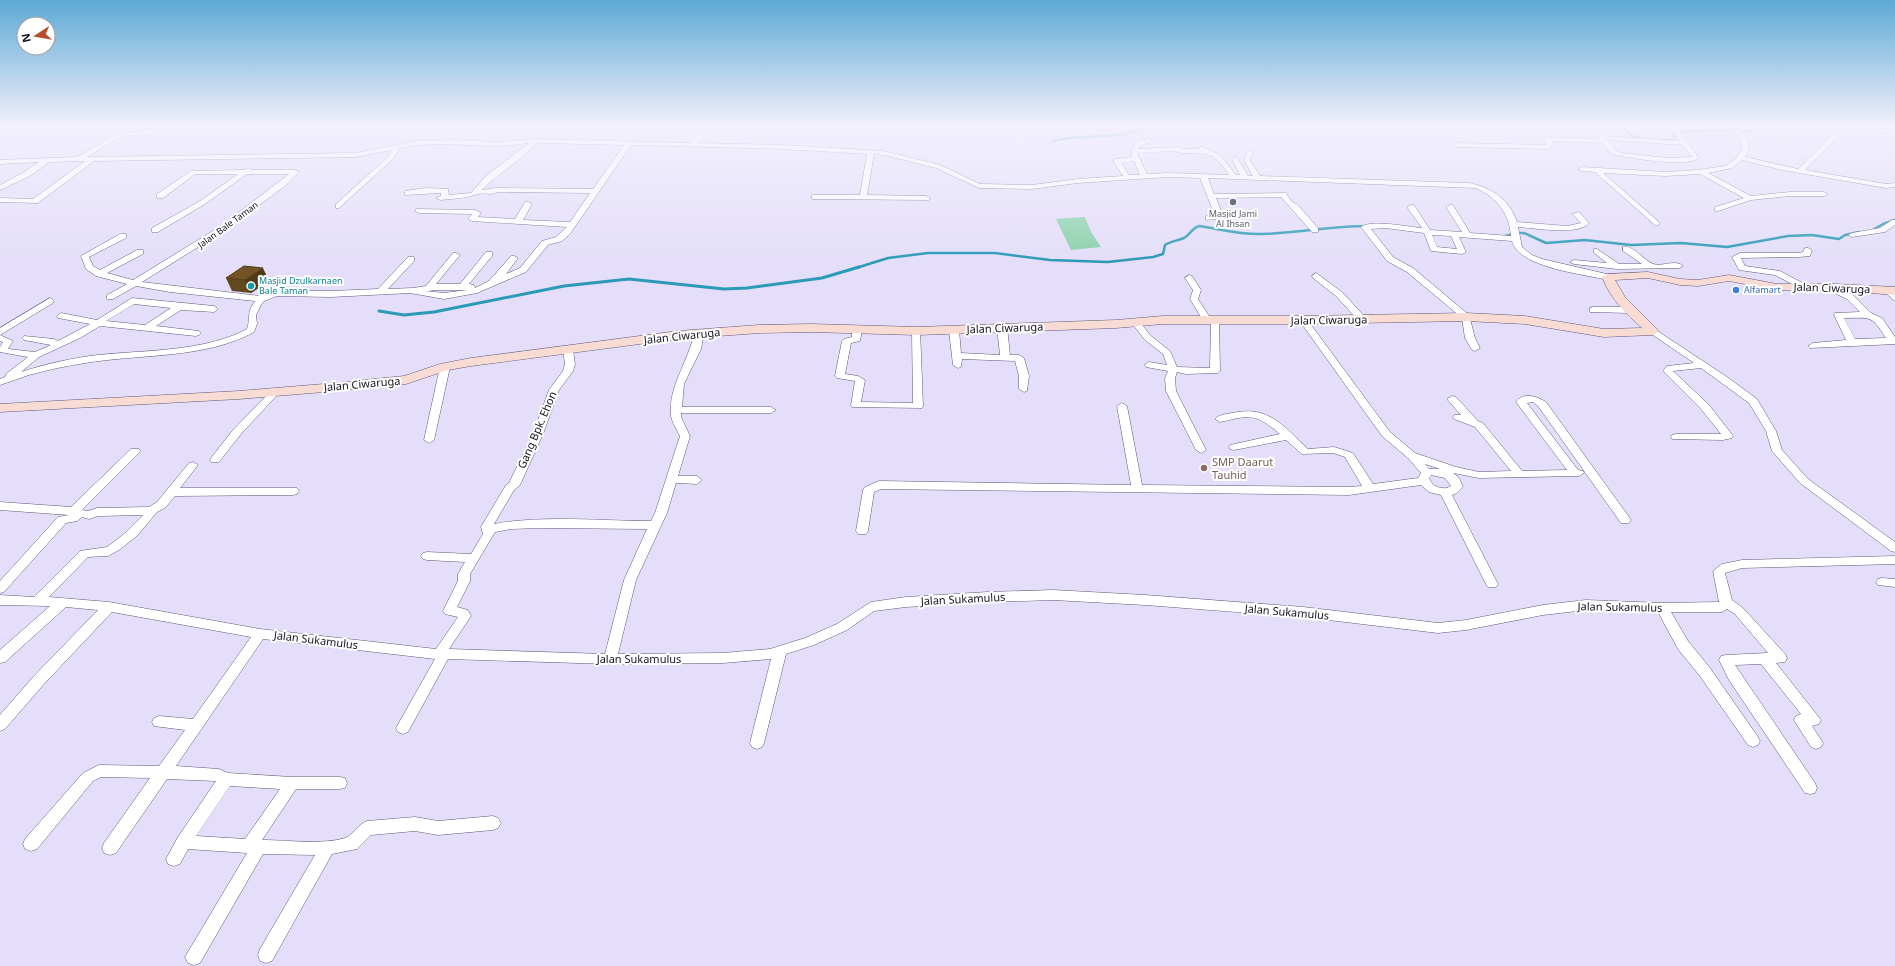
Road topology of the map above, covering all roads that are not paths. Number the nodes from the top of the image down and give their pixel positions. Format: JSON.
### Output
{"nodes":[{"id":1,"x":30,"y":172,"type":"edge"},
{"id":2,"x":74,"y":172,"type":"edge"},
{"id":3,"x":191,"y":172,"type":"edge"},
{"id":4,"x":246,"y":172,"type":"edge"},
{"id":5,"x":295,"y":172,"type":"edge"},
{"id":6,"x":375,"y":172,"type":"edge"},
{"id":7,"x":497,"y":172,"type":"edge"},
{"id":8,"x":609,"y":172,"type":"edge"},
{"id":9,"x":867,"y":172,"type":"edge"},
{"id":10,"x":952,"y":172,"type":"edge"},
{"id":11,"x":1124,"y":172,"type":"edge"},
{"id":12,"x":1142,"y":172,"type":"edge"},
{"id":13,"x":1230,"y":172,"type":"edge"},
{"id":14,"x":1242,"y":172,"type":"edge"},
{"id":15,"x":1255,"y":172,"type":"edge"},
{"id":16,"x":1363,"y":172,"type":"dead end"},
{"id":17,"x":1599,"y":172,"type":"edge"},
{"id":18,"x":1615,"y":172,"type":"edge"},
{"id":19,"x":1698,"y":172,"type":"edge"},
{"id":20,"x":1700,"y":172,"type":"edge"},
{"id":21,"x":1806,"y":172,"type":"edge"},
{"id":22,"x":1144,"y":176,"type":"junction"},
{"id":23,"x":1203,"y":176,"type":"junction"},
{"id":24,"x":1127,"y":177,"type":"junction"},
{"id":25,"x":1234,"y":177,"type":"junction"},
{"id":26,"x":1245,"y":177,"type":"junction"},
{"id":27,"x":1258,"y":178,"type":"junction"},
{"id":28,"x":1367,"y":181,"type":"junction"},
{"id":29,"x":1895,"y":185,"type":"edge"},
{"id":30,"x":0,"y":188,"type":"edge"},
{"id":31,"x":596,"y":191,"type":"junction"},
{"id":32,"x":476,"y":192,"type":"junction"},
{"id":33,"x":408,"y":193,"type":"dead end"},
{"id":34,"x":1824,"y":194,"type":"dead end"},
{"id":35,"x":160,"y":196,"type":"dead end"},
{"id":36,"x":863,"y":196,"type":"junction"},
{"id":37,"x":1211,"y":196,"type":"junction"},
{"id":38,"x":815,"y":197,"type":"dead end"},
{"id":39,"x":926,"y":198,"type":"dead end"},
{"id":40,"x":1750,"y":198,"type":"junction"},
{"id":41,"x":0,"y":200,"type":"edge"},
{"id":42,"x":528,"y":204,"type":"dead end"},
{"id":43,"x":338,"y":206,"type":"dead end"},
{"id":44,"x":1411,"y":207,"type":"dead end"},
{"id":45,"x":1450,"y":207,"type":"dead end"},
{"id":46,"x":1718,"y":209,"type":"dead end"},
{"id":47,"x":419,"y":211,"type":"dead end"},
{"id":48,"x":1576,"y":214,"type":"dead end"},
{"id":49,"x":1209,"y":218,"type":"dead end"},
{"id":50,"x":518,"y":221,"type":"junction"},
{"id":51,"x":1895,"y":222,"type":"edge"},
{"id":52,"x":1514,"y":224,"type":"junction"},
{"id":53,"x":1656,"y":224,"type":"dead end"},
{"id":54,"x":573,"y":225,"type":"junction"},
{"id":55,"x":1891,"y":228,"type":"edge"},
{"id":56,"x":155,"y":230,"type":"dead end"},
{"id":57,"x":1315,"y":230,"type":"dead end"},
{"id":58,"x":1426,"y":232,"type":"junction"},
{"id":59,"x":1454,"y":234,"type":"junction"},
{"id":60,"x":124,"y":236,"type":"dead end"},
{"id":61,"x":1468,"y":236,"type":"junction"},
{"id":62,"x":1852,"y":236,"type":"dead end"},
{"id":63,"x":1515,"y":237,"type":"junction"},
{"id":64,"x":1626,"y":249,"type":"dead end"},
{"id":65,"x":1808,"y":250,"type":"dead end"},
{"id":66,"x":1597,"y":251,"type":"dead end"},
{"id":67,"x":140,"y":252,"type":"dead end"},
{"id":68,"x":489,"y":254,"type":"dead end"},
{"id":69,"x":456,"y":255,"type":"dead end"},
{"id":70,"x":514,"y":258,"type":"dead end"},
{"id":71,"x":411,"y":260,"type":"dead end"},
{"id":72,"x":1679,"y":266,"type":"dead end"},
{"id":73,"x":1617,"y":267,"type":"junction"},
{"id":74,"x":1652,"y":267,"type":"junction"},
{"id":75,"x":99,"y":274,"type":"junction"},
{"id":76,"x":1316,"y":276,"type":"dead end"},
{"id":77,"x":1608,"y":277,"type":"junction"},
{"id":78,"x":1189,"y":278,"type":"dead end"},
{"id":79,"x":135,"y":283,"type":"junction"},
{"id":80,"x":462,"y":287,"type":"junction"},
{"id":81,"x":1829,"y":287,"type":"junction"},
{"id":82,"x":429,"y":288,"type":"junction"},
{"id":83,"x":1805,"y":288,"type":"junction"},
{"id":84,"x":381,"y":290,"type":"junction"},
{"id":85,"x":410,"y":290,"type":"junction"},
{"id":86,"x":1892,"y":293,"type":"edge"},
{"id":87,"x":110,"y":297,"type":"dead end"},
{"id":88,"x":261,"y":299,"type":"junction"},
{"id":89,"x":50,"y":301,"type":"dead end"},
{"id":90,"x":178,"y":307,"type":"junction"},
{"id":91,"x":214,"y":308,"type":"dead end"},
{"id":92,"x":1593,"y":310,"type":"dead end"},
{"id":93,"x":1629,"y":310,"type":"junction"},
{"id":94,"x":1868,"y":315,"type":"junction"},
{"id":95,"x":61,"y":316,"type":"dead end"},
{"id":96,"x":1466,"y":317,"type":"junction"},
{"id":97,"x":1362,"y":319,"type":"junction"},
{"id":98,"x":1211,"y":320,"type":"junction"},
{"id":99,"x":1303,"y":320,"type":"junction"},
{"id":100,"x":99,"y":322,"type":"junction"},
{"id":101,"x":1135,"y":322,"type":"junction"},
{"id":102,"x":1002,"y":327,"type":"junction"},
{"id":103,"x":146,"y":329,"type":"junction"},
{"id":104,"x":857,"y":330,"type":"junction"},
{"id":105,"x":954,"y":330,"type":"junction"},
{"id":106,"x":917,"y":331,"type":"junction"},
{"id":107,"x":1653,"y":331,"type":"junction"},
{"id":108,"x":0,"y":332,"type":"edge"},
{"id":109,"x":196,"y":333,"type":"dead end"},
{"id":110,"x":698,"y":333,"type":"junction"},
{"id":111,"x":0,"y":338,"type":"edge"},
{"id":112,"x":27,"y":338,"type":"dead end"},
{"id":113,"x":1850,"y":339,"type":"dead end"},
{"id":114,"x":1893,"y":339,"type":"edge"},
{"id":115,"x":56,"y":345,"type":"junction"},
{"id":116,"x":1813,"y":346,"type":"dead end"},
{"id":117,"x":1475,"y":348,"type":"dead end"},
{"id":118,"x":568,"y":350,"type":"junction"},
{"id":119,"x":36,"y":354,"type":"junction"},
{"id":120,"x":1005,"y":356,"type":"junction"},
{"id":121,"x":1149,"y":365,"type":"dead end"},
{"id":122,"x":1703,"y":365,"type":"junction"},
{"id":123,"x":446,"y":367,"type":"junction"},
{"id":124,"x":1173,"y":369,"type":"junction"},
{"id":125,"x":1,"y":382,"type":"edge"},
{"id":126,"x":1024,"y":389,"type":"dead end"},
{"id":127,"x":276,"y":392,"type":"junction"},
{"id":128,"x":1452,"y":399,"type":"dead end"},
{"id":129,"x":1122,"y":406,"type":"dead end"},
{"id":130,"x":0,"y":408,"type":"edge"},
{"id":131,"x":677,"y":410,"type":"junction"},
{"id":132,"x":771,"y":410,"type":"dead end"},
{"id":133,"x":1458,"y":417,"type":"dead end"},
{"id":134,"x":1220,"y":419,"type":"dead end"},
{"id":135,"x":1475,"y":423,"type":"junction"},
{"id":136,"x":1288,"y":436,"type":"junction"},
{"id":137,"x":1676,"y":437,"type":"dead end"},
{"id":138,"x":429,"y":440,"type":"dead end"},
{"id":139,"x":1234,"y":447,"type":"dead end"},
{"id":140,"x":1201,"y":450,"type":"dead end"},
{"id":141,"x":135,"y":451,"type":"dead end"},
{"id":142,"x":1412,"y":456,"type":"junction"},
{"id":143,"x":215,"y":460,"type":"dead end"},
{"id":144,"x":193,"y":465,"type":"dead end"},
{"id":145,"x":1575,"y":473,"type":"junction"},
{"id":146,"x":1592,"y":473,"type":"junction"},
{"id":147,"x":1519,"y":474,"type":"junction"},
{"id":148,"x":1425,"y":477,"type":"junction"},
{"id":149,"x":671,"y":479,"type":"junction"},
{"id":150,"x":697,"y":480,"type":"dead end"},
{"id":151,"x":1137,"y":488,"type":"junction"},
{"id":152,"x":1370,"y":489,"type":"junction"},
{"id":153,"x":293,"y":491,"type":"dead end"},
{"id":154,"x":172,"y":492,"type":"junction"},
{"id":155,"x":1445,"y":492,"type":"junction"},
{"id":156,"x":0,"y":506,"type":"edge"},
{"id":157,"x":152,"y":511,"type":"junction"},
{"id":158,"x":76,"y":513,"type":"junction"},
{"id":159,"x":1625,"y":520,"type":"dead end"},
{"id":160,"x":654,"y":525,"type":"junction"},
{"id":161,"x":489,"y":529,"type":"junction"},
{"id":162,"x":862,"y":531,"type":"dead end"},
{"id":163,"x":1895,"y":548,"type":"edge"},
{"id":164,"x":427,"y":556,"type":"dead end"},
{"id":165,"x":473,"y":558,"type":"junction"},
{"id":166,"x":1895,"y":560,"type":"edge"},
{"id":167,"x":1882,"y":582,"type":"dead end"},
{"id":168,"x":1895,"y":583,"type":"edge"},
{"id":169,"x":1492,"y":584,"type":"dead end"},
{"id":170,"x":0,"y":589,"type":"edge"},
{"id":171,"x":0,"y":600,"type":"edge"},
{"id":172,"x":36,"y":602,"type":"junction"},
{"id":173,"x":62,"y":602,"type":"junction"},
{"id":174,"x":1727,"y":604,"type":"junction"},
{"id":175,"x":109,"y":607,"type":"junction"},
{"id":176,"x":1662,"y":608,"type":"junction"},
{"id":177,"x":260,"y":634,"type":"junction"},
{"id":178,"x":780,"y":651,"type":"junction"},
{"id":179,"x":441,"y":654,"type":"junction"},
{"id":180,"x":0,"y":658,"type":"edge"},
{"id":181,"x":1764,"y":658,"type":"junction"},
{"id":182,"x":610,"y":659,"type":"junction"},
{"id":183,"x":159,"y":722,"type":"dead end"},
{"id":184,"x":0,"y":725,"type":"edge"},
{"id":185,"x":196,"y":725,"type":"junction"},
{"id":186,"x":403,"y":728,"type":"dead end"},
{"id":187,"x":1753,"y":741,"type":"dead end"},
{"id":188,"x":1816,"y":742,"type":"dead end"},
{"id":189,"x":757,"y":743,"type":"dead end"},
{"id":190,"x":163,"y":774,"type":"junction"},
{"id":191,"x":226,"y":779,"type":"junction"},
{"id":192,"x":292,"y":783,"type":"junction"},
{"id":193,"x":340,"y":783,"type":"dead end"},
{"id":194,"x":1810,"y":788,"type":"dead end"},
{"id":195,"x":494,"y":823,"type":"dead end"},
{"id":196,"x":183,"y":842,"type":"junction"},
{"id":197,"x":31,"y":844,"type":"dead end"},
{"id":198,"x":254,"y":847,"type":"junction"},
{"id":199,"x":110,"y":848,"type":"dead end"},
{"id":200,"x":327,"y":848,"type":"junction"},
{"id":201,"x":174,"y":859,"type":"dead end"},
{"id":202,"x":266,"y":955,"type":"dead end"},
{"id":203,"x":194,"y":957,"type":"dead end"}],
"edges":[{"from":1,"to":30,"type":"street"},
{"from":2,"to":41,"type":"street"},
{"from":3,"to":35,"type":"street","name":"Jalan Bale Taman"},
{"from":4,"to":56,"type":"street"},
{"from":5,"to":79,"type":"street","name":"Jalan Bale Taman"},
{"from":6,"to":43,"type":"street"},
{"from":7,"to":32,"type":"street"},
{"from":8,"to":31,"type":"street"},
{"from":9,"to":36,"type":"street"},
{"from":10,"to":24,"type":"street"},
{"from":11,"to":24,"type":"street"},
{"from":12,"to":22,"type":"street"},
{"from":13,"to":25,"type":"street"},
{"from":14,"to":26,"type":"street"},
{"from":15,"to":27,"type":"street"},
{"from":16,"to":28,"type":"street"},
{"from":17,"to":53,"type":"street"},
{"from":18,"to":19,"type":"street"},
{"from":20,"to":40,"type":"street"},
{"from":21,"to":29,"type":"street"},
{"from":22,"to":23,"type":"street"},
{"from":22,"to":24,"type":"street"},
{"from":23,"to":25,"type":"street"},
{"from":23,"to":37,"type":"street"},
{"from":25,"to":26,"type":"street"},
{"from":26,"to":27,"type":"street"},
{"from":27,"to":28,"type":"street"},
{"from":28,"to":52,"type":"street"},
{"from":31,"to":32,"type":"street"},
{"from":31,"to":54,"type":"street"},
{"from":32,"to":33,"type":"street"},
{"from":34,"to":40,"type":"street"},
{"from":36,"to":38,"type":"street"},
{"from":36,"to":39,"type":"street"},
{"from":37,"to":49,"type":"street"},
{"from":37,"to":57,"type":"street"},
{"from":40,"to":46,"type":"street"},
{"from":42,"to":50,"type":"street"},
{"from":44,"to":58,"type":"street"},
{"from":45,"to":61,"type":"street"},
{"from":47,"to":50,"type":"street"},
{"from":48,"to":52,"type":"street"},
{"from":50,"to":54,"type":"street"},
{"from":51,"to":55,"type":"street"},
{"from":52,"to":63,"type":"street"},
{"from":54,"to":85,"type":"street"},
{"from":55,"to":62,"type":"street"},
{"from":58,"to":59,"type":"street"},
{"from":58,"to":59,"type":"street"},
{"from":58,"to":96,"type":"street"},
{"from":59,"to":61,"type":"street"},
{"from":60,"to":75,"type":"street"},
{"from":61,"to":63,"type":"street"},
{"from":63,"to":73,"type":"street"},
{"from":63,"to":77,"type":"street"},
{"from":64,"to":74,"type":"street"},
{"from":65,"to":83,"type":"street"},
{"from":66,"to":73,"type":"street"},
{"from":67,"to":75,"type":"street"},
{"from":68,"to":80,"type":"street"},
{"from":69,"to":82,"type":"street"},
{"from":70,"to":80,"type":"street"},
{"from":71,"to":84,"type":"street"},
{"from":72,"to":74,"type":"street"},
{"from":73,"to":74,"type":"street"},
{"from":75,"to":79,"type":"street"},
{"from":76,"to":97,"type":"street"},
{"from":77,"to":83,"type":"street","name":"Jalan Ciwaruga"},
{"from":77,"to":93,"type":"street"},
{"from":78,"to":98,"type":"street"},
{"from":79,"to":87,"type":"street","name":"Jalan Bale Taman"},
{"from":79,"to":88,"type":"street"},
{"from":80,"to":82,"type":"street"},
{"from":81,"to":83,"type":"street","name":"Jalan Ciwaruga"},
{"from":81,"to":86,"type":"street","name":"Jalan Ciwaruga"},
{"from":81,"to":94,"type":"street"},
{"from":82,"to":85,"type":"street"},
{"from":84,"to":85,"type":"street"},
{"from":84,"to":88,"type":"street"},
{"from":88,"to":125,"type":"street"},
{"from":89,"to":108,"type":"street"},
{"from":90,"to":91,"type":"street"},
{"from":90,"to":100,"type":"street"},
{"from":90,"to":103,"type":"street"},
{"from":92,"to":93,"type":"street"},
{"from":93,"to":107,"type":"street"},
{"from":94,"to":113,"type":"street"},
{"from":94,"to":114,"type":"street"},
{"from":95,"to":100,"type":"street"},
{"from":96,"to":97,"type":"street","name":"Jalan Ciwaruga"},
{"from":96,"to":107,"type":"street","name":"Jalan Ciwaruga"},
{"from":96,"to":117,"type":"street"},
{"from":97,"to":99,"type":"street","name":"Jalan Ciwaruga"},
{"from":98,"to":99,"type":"street","name":"Jalan Ciwaruga"},
{"from":98,"to":101,"type":"street","name":"Jalan Ciwaruga"},
{"from":98,"to":124,"type":"street"},
{"from":99,"to":142,"type":"street"},
{"from":100,"to":103,"type":"street"},
{"from":100,"to":115,"type":"street"},
{"from":101,"to":102,"type":"street","name":"Jalan Ciwaruga"},
{"from":101,"to":124,"type":"street"},
{"from":102,"to":105,"type":"street","name":"Jalan Ciwaruga"},
{"from":102,"to":120,"type":"street"},
{"from":103,"to":109,"type":"street"},
{"from":104,"to":106,"type":"street","name":"Jalan Ciwaruga"},
{"from":104,"to":106,"type":"street"},
{"from":104,"to":110,"type":"street","name":"Jalan Ciwaruga"},
{"from":105,"to":106,"type":"street","name":"Jalan Ciwaruga"},
{"from":105,"to":120,"type":"street"},
{"from":107,"to":122,"type":"street"},
{"from":110,"to":118,"type":"street","name":"Jalan Ciwaruga"},
{"from":110,"to":131,"type":"street"},
{"from":111,"to":119,"type":"street"},
{"from":112,"to":115,"type":"street"},
{"from":114,"to":116,"type":"street"},
{"from":115,"to":119,"type":"street"},
{"from":118,"to":123,"type":"street","name":"Jalan Ciwaruga"},
{"from":118,"to":161,"type":"street","name":"Gang Bpk. Ehon"},
{"from":119,"to":125,"type":"street"},
{"from":120,"to":126,"type":"street"},
{"from":121,"to":124,"type":"street"},
{"from":122,"to":137,"type":"street"},
{"from":122,"to":163,"type":"street"},
{"from":123,"to":127,"type":"street","name":"Jalan Ciwaruga"},
{"from":123,"to":138,"type":"street"},
{"from":124,"to":140,"type":"street"},
{"from":127,"to":130,"type":"street","name":"Jalan Ciwaruga"},
{"from":127,"to":143,"type":"street"},
{"from":128,"to":135,"type":"street"},
{"from":129,"to":151,"type":"street"},
{"from":131,"to":132,"type":"street"},
{"from":131,"to":149,"type":"street"},
{"from":133,"to":135,"type":"street"},
{"from":134,"to":136,"type":"street"},
{"from":135,"to":147,"type":"street"},
{"from":136,"to":139,"type":"street"},
{"from":136,"to":152,"type":"street"},
{"from":141,"to":158,"type":"street"},
{"from":142,"to":147,"type":"street"},
{"from":142,"to":148,"type":"street"},
{"from":144,"to":154,"type":"street"},
{"from":145,"to":146,"type":"street"},
{"from":145,"to":146,"type":"street"},
{"from":145,"to":147,"type":"street"},
{"from":146,"to":159,"type":"street"},
{"from":148,"to":152,"type":"street"},
{"from":148,"to":155,"type":"street"},
{"from":148,"to":155,"type":"street"},
{"from":149,"to":150,"type":"street"},
{"from":149,"to":160,"type":"street"},
{"from":151,"to":152,"type":"street"},
{"from":151,"to":162,"type":"street"},
{"from":153,"to":154,"type":"street"},
{"from":154,"to":157,"type":"street"},
{"from":155,"to":169,"type":"street"},
{"from":156,"to":158,"type":"street"},
{"from":157,"to":158,"type":"street"},
{"from":157,"to":172,"type":"street"},
{"from":158,"to":170,"type":"street"},
{"from":160,"to":161,"type":"street"},
{"from":160,"to":182,"type":"street"},
{"from":161,"to":165,"type":"street","name":"Gang Bpk. Ehon"},
{"from":164,"to":165,"type":"street"},
{"from":165,"to":179,"type":"street","name":"Gang Bpk. Ehon"},
{"from":166,"to":174,"type":"street"},
{"from":167,"to":168,"type":"street"},
{"from":171,"to":172,"type":"street","name":"Jalan Sukamulus"},
{"from":172,"to":173,"type":"street","name":"Jalan Sukamulus"},
{"from":173,"to":175,"type":"street","name":"Jalan Sukamulus"},
{"from":173,"to":180,"type":"street"},
{"from":174,"to":176,"type":"street","name":"Jalan Sukamulus"},
{"from":174,"to":181,"type":"street"},
{"from":175,"to":177,"type":"street","name":"Jalan Sukamulus"},
{"from":175,"to":184,"type":"street"},
{"from":176,"to":178,"type":"street","name":"Jalan Sukamulus"},
{"from":176,"to":187,"type":"street"},
{"from":177,"to":179,"type":"street","name":"Jalan Sukamulus"},
{"from":177,"to":185,"type":"street"},
{"from":178,"to":182,"type":"street","name":"Jalan Sukamulus"},
{"from":178,"to":189,"type":"street"},
{"from":179,"to":182,"type":"street","name":"Jalan Sukamulus"},
{"from":179,"to":186,"type":"street"},
{"from":181,"to":188,"type":"street"},
{"from":181,"to":194,"type":"street"},
{"from":183,"to":185,"type":"street"},
{"from":185,"to":190,"type":"street"},
{"from":190,"to":191,"type":"street"},
{"from":190,"to":197,"type":"street"},
{"from":190,"to":199,"type":"street"},
{"from":191,"to":192,"type":"street"},
{"from":191,"to":196,"type":"street"},
{"from":192,"to":193,"type":"street"},
{"from":192,"to":198,"type":"street"},
{"from":195,"to":200,"type":"street"},
{"from":196,"to":198,"type":"street"},
{"from":196,"to":201,"type":"street"},
{"from":198,"to":200,"type":"street"},
{"from":198,"to":203,"type":"street"},
{"from":200,"to":202,"type":"street"}]}
